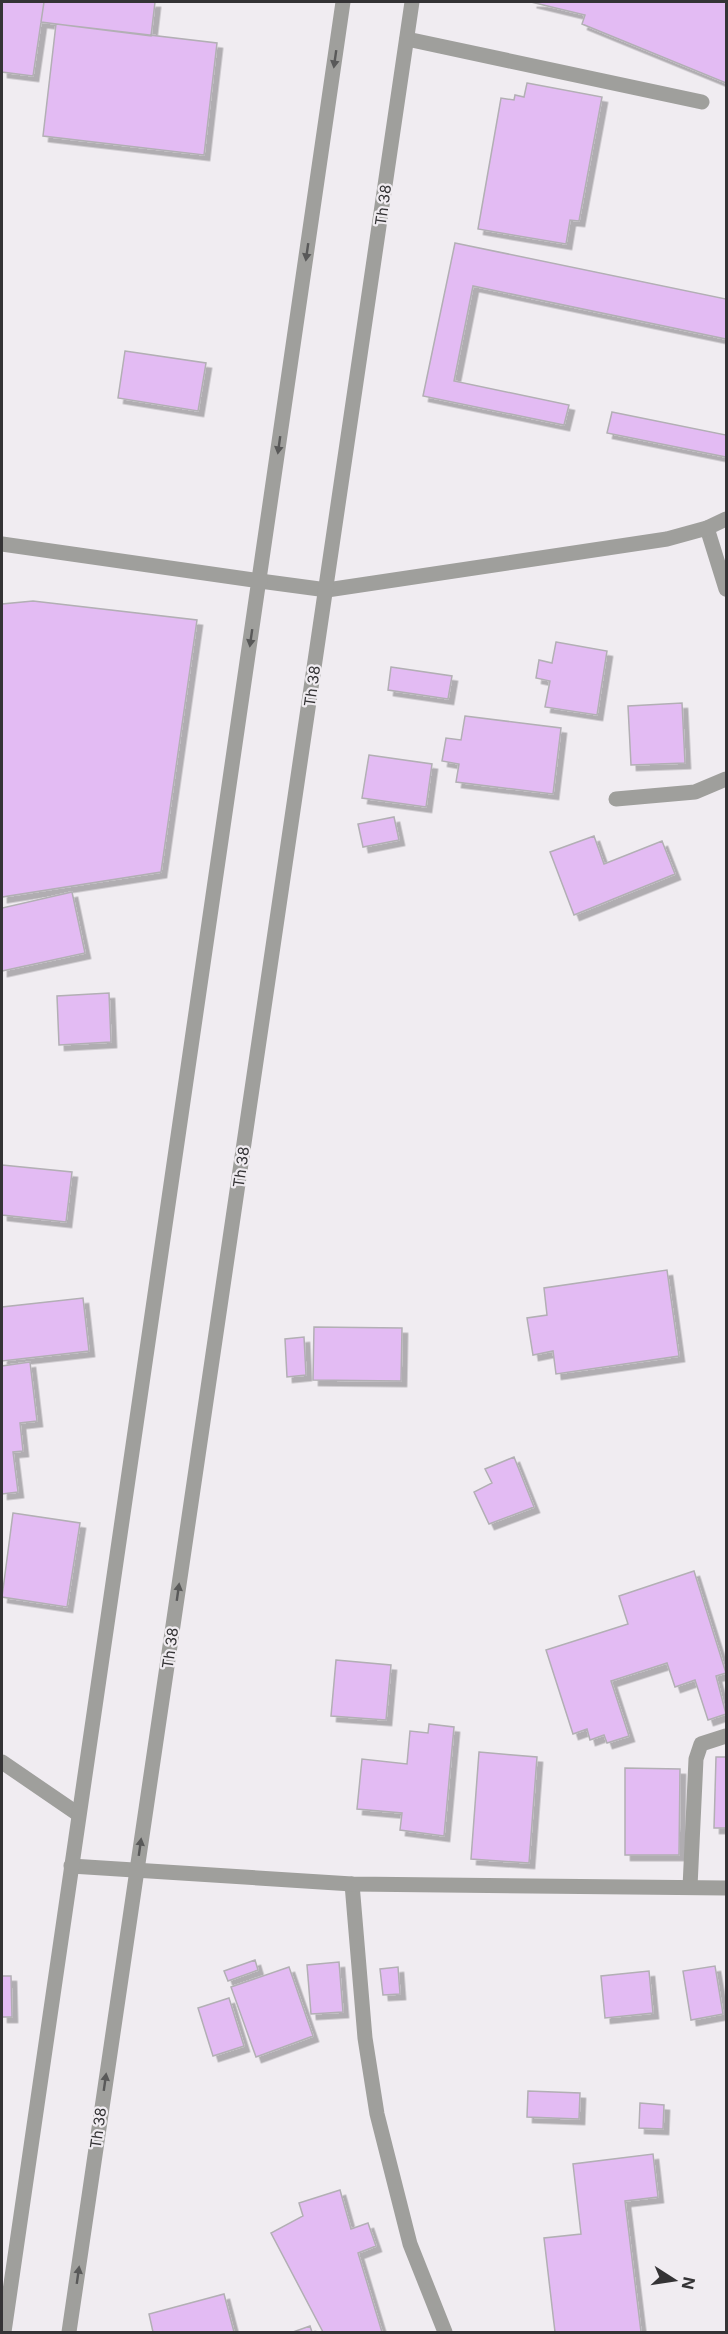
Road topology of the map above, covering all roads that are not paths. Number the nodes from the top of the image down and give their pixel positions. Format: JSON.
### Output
{"nodes":[{"id":1,"x":343,"y":2,"type":"edge"},
{"id":2,"x":412,"y":2,"type":"edge"},
{"id":3,"x":407,"y":39,"type":"junction"},
{"id":4,"x":702,"y":102,"type":"dead end"},
{"id":5,"x":726,"y":519,"type":"edge"},
{"id":6,"x":707,"y":528,"type":"junction"},
{"id":7,"x":2,"y":544,"type":"edge"},
{"id":8,"x":260,"y":581,"type":"junction"},
{"id":9,"x":726,"y":589,"type":"edge"},
{"id":10,"x":327,"y":590,"type":"junction"},
{"id":11,"x":726,"y":779,"type":"edge"},
{"id":12,"x":616,"y":799,"type":"dead end"},
{"id":13,"x":726,"y":1736,"type":"edge"},
{"id":14,"x":2,"y":1762,"type":"edge"},
{"id":15,"x":78,"y":1814,"type":"junction"},
{"id":16,"x":71,"y":1866,"type":"junction"},
{"id":17,"x":137,"y":1870,"type":"junction"},
{"id":18,"x":352,"y":1884,"type":"junction"},
{"id":19,"x":690,"y":1887,"type":"junction"},
{"id":20,"x":726,"y":1888,"type":"edge"},
{"id":21,"x":3,"y":2332,"type":"edge"},
{"id":22,"x":69,"y":2332,"type":"edge"},
{"id":23,"x":445,"y":2332,"type":"edge"}],
"edges":[{"from":1,"to":8,"type":"street","one_way":true},
{"from":2,"to":3,"type":"street","name":"Th 38"},
{"from":3,"to":4,"type":"street"},
{"from":3,"to":10,"type":"street","name":"Th 38"},
{"from":5,"to":6,"type":"street"},
{"from":6,"to":9,"type":"street"},
{"from":6,"to":10,"type":"street"},
{"from":7,"to":8,"type":"street"},
{"from":8,"to":10,"type":"street"},
{"from":8,"to":15,"type":"street","one_way":true},
{"from":17,"to":10,"type":"street","name":"Th 38","one_way":true},
{"from":11,"to":12,"type":"street"},
{"from":13,"to":19,"type":"street"},
{"from":14,"to":15,"type":"street"},
{"from":15,"to":16,"type":"street"},
{"from":16,"to":17,"type":"street"},
{"from":16,"to":21,"type":"street"},
{"from":17,"to":18,"type":"street"},
{"from":22,"to":17,"type":"street","name":"Th 38","one_way":true},
{"from":18,"to":19,"type":"street"},
{"from":18,"to":23,"type":"street"},
{"from":19,"to":20,"type":"street"}]}
